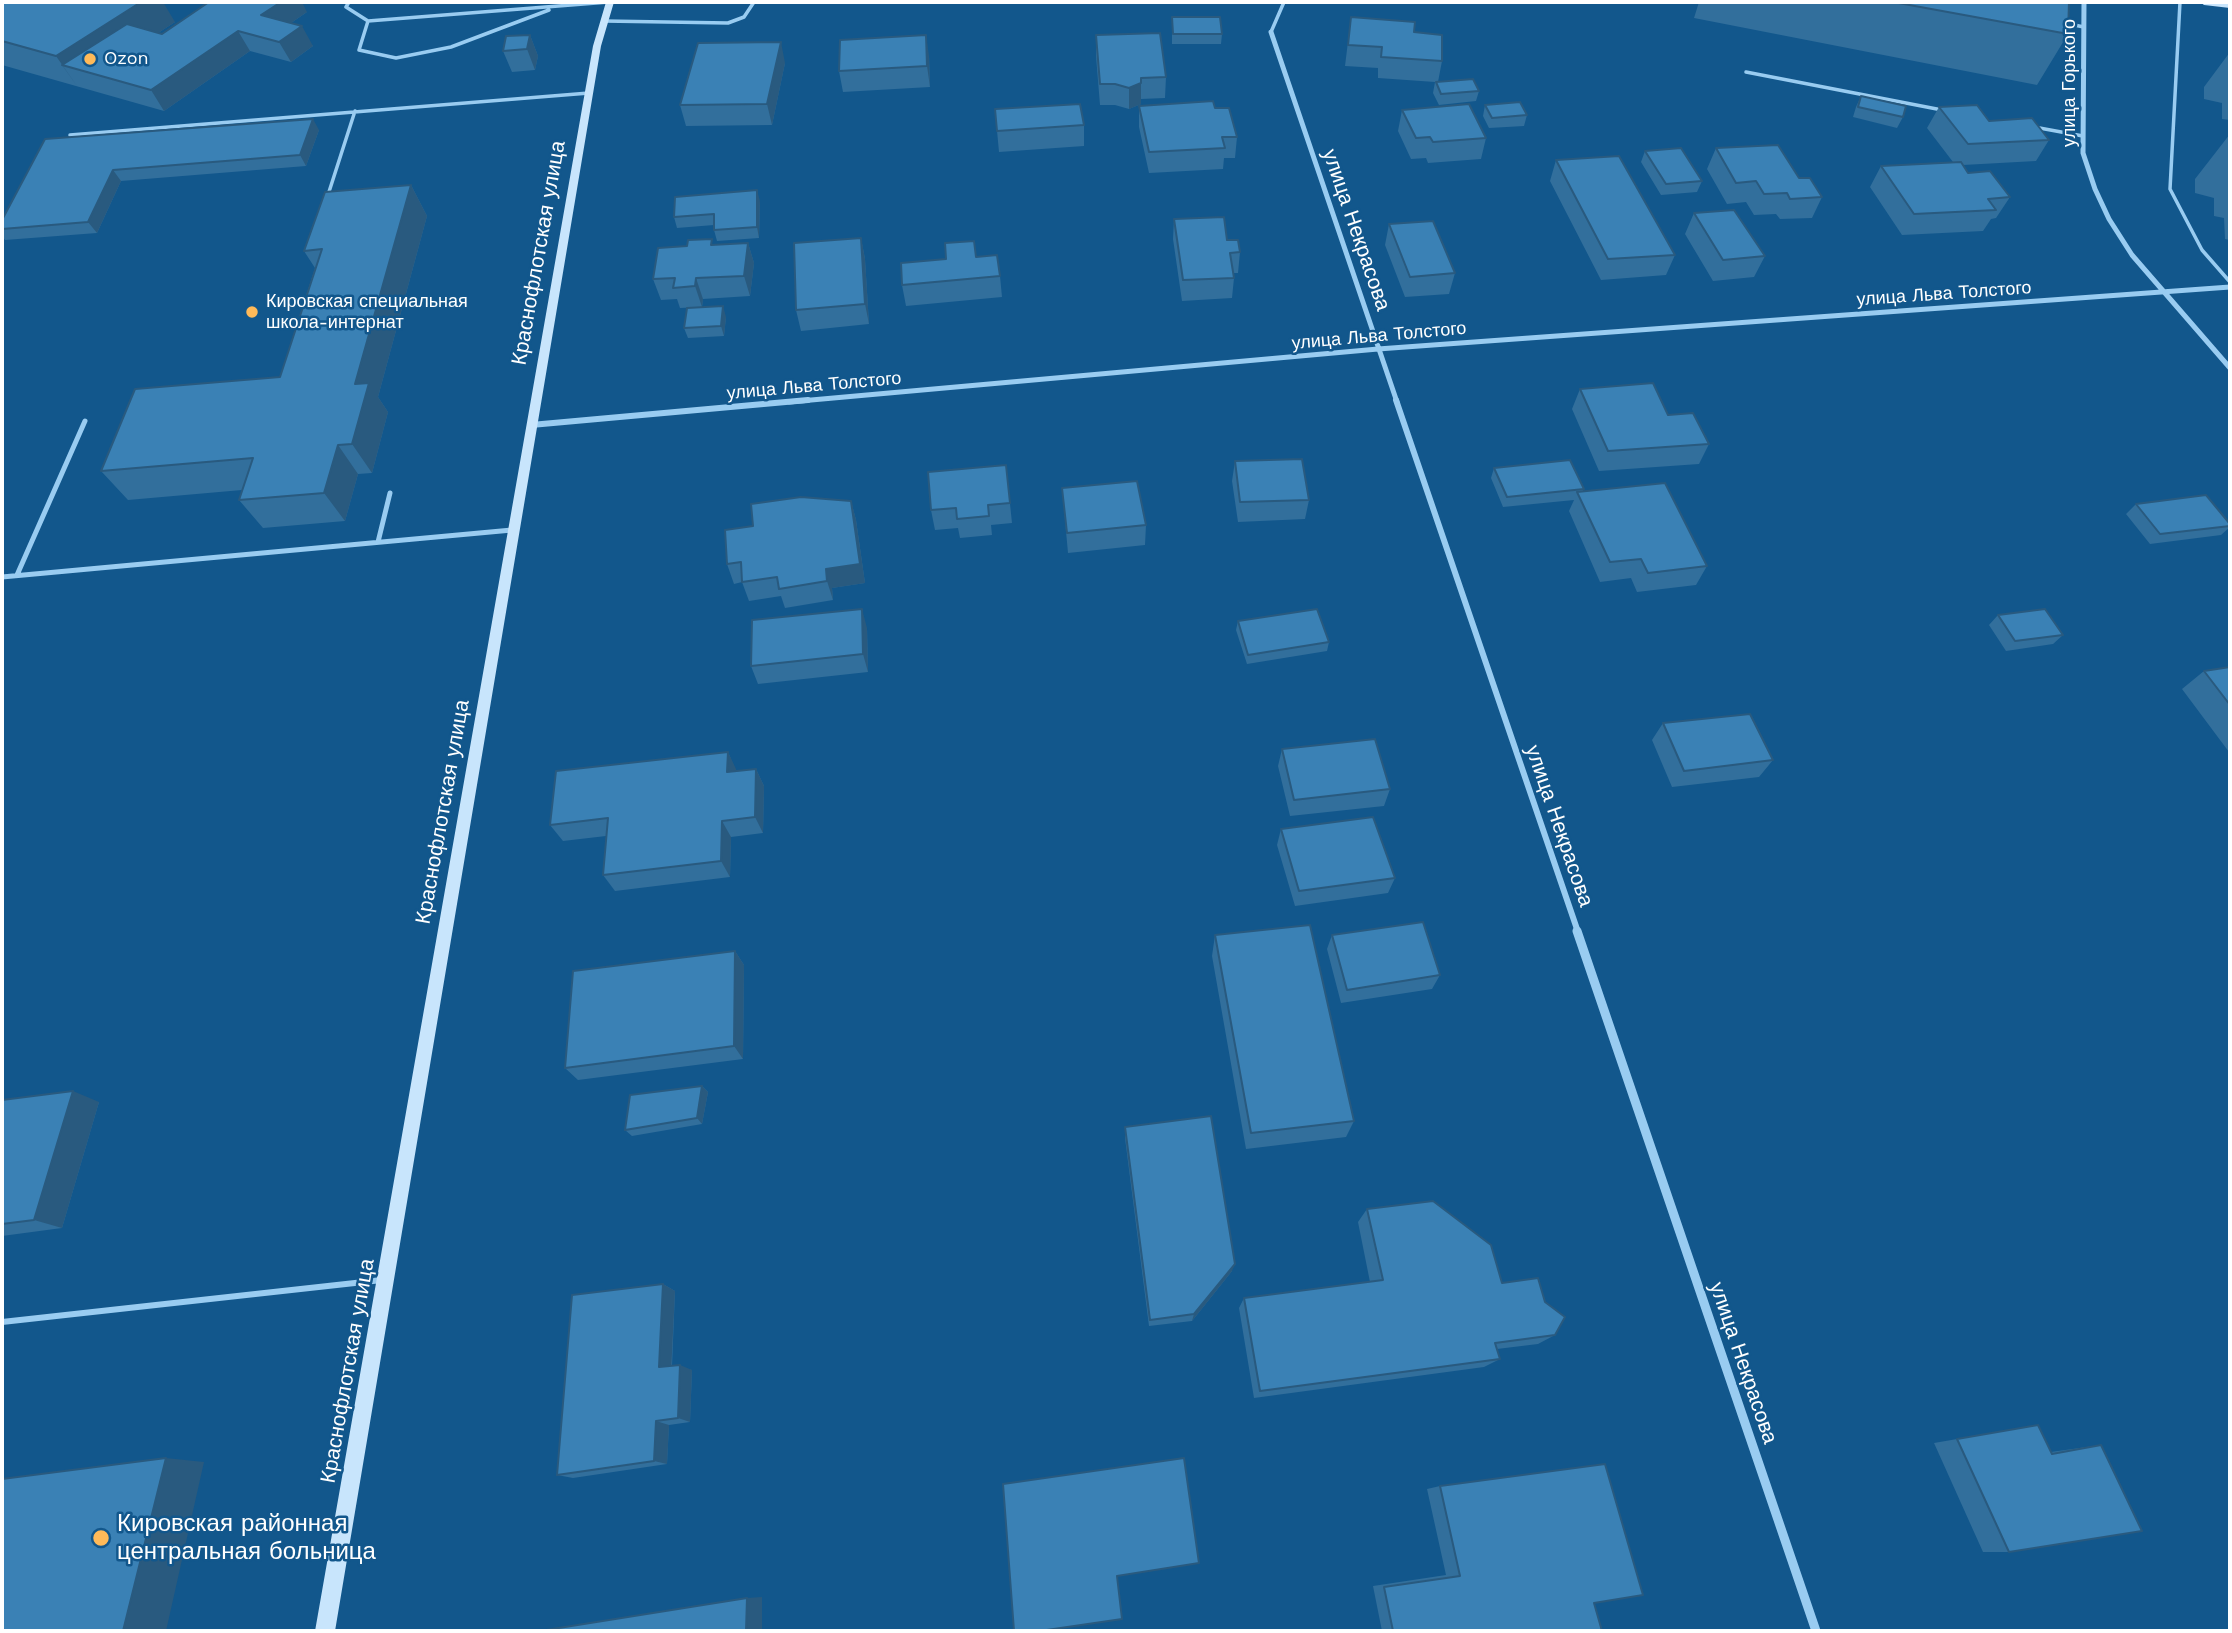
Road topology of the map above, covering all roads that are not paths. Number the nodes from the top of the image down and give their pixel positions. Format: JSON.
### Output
{"nodes":[{"id":1,"x":349,"y":2,"type":"edge"},
{"id":2,"x":609,"y":2,"type":"edge"},
{"id":3,"x":754,"y":2,"type":"edge"},
{"id":4,"x":1284,"y":2,"type":"edge"},
{"id":5,"x":2084,"y":2,"type":"edge"},
{"id":6,"x":2180,"y":2,"type":"edge"},
{"id":7,"x":2204,"y":2,"type":"edge"},
{"id":8,"x":2230,"y":6,"type":"edge"},
{"id":9,"x":556,"y":7,"type":"junction"},
{"id":10,"x":368,"y":21,"type":"junction"},
{"id":11,"x":604,"y":21,"type":"junction"},
{"id":12,"x":2057,"y":22,"type":"edge"},
{"id":13,"x":2084,"y":27,"type":"junction"},
{"id":14,"x":1271,"y":32,"type":"joint"},
{"id":15,"x":1746,"y":72,"type":"dead end"},
{"id":16,"x":589,"y":93,"type":"junction"},
{"id":17,"x":355,"y":111,"type":"junction"},
{"id":18,"x":1955,"y":113,"type":"edge"},
{"id":19,"x":2032,"y":127,"type":"edge"},
{"id":20,"x":70,"y":135,"type":"edge"},
{"id":21,"x":2083,"y":136,"type":"junction"},
{"id":22,"x":326,"y":201,"type":"edge"},
{"id":23,"x":2230,"y":284,"type":"edge"},
{"id":24,"x":2164,"y":292,"type":"junction"},
{"id":25,"x":1378,"y":349,"type":"junction"},
{"id":26,"x":2230,"y":368,"type":"edge"},
{"id":27,"x":85,"y":421,"type":"dead end"},
{"id":28,"x":531,"y":425,"type":"junction"},
{"id":29,"x":390,"y":493,"type":"dead end"},
{"id":30,"x":512,"y":530,"type":"junction"},
{"id":31,"x":378,"y":542,"type":"junction"},
{"id":32,"x":17,"y":575,"type":"junction"},
{"id":33,"x":2,"y":577,"type":"edge"},
{"id":34,"x":385,"y":1280,"type":"junction"},
{"id":35,"x":2,"y":1322,"type":"edge"},
{"id":36,"x":325,"y":1631,"type":"edge"},
{"id":37,"x":1816,"y":1631,"type":"edge"}],
"edges":[{"from":1,"to":10,"type":"lane"},
{"from":2,"to":9,"type":"lane"},
{"from":2,"to":11,"type":"street","name":"Краснофлотская улица"},
{"from":3,"to":11,"type":"lane"},
{"from":4,"to":14,"type":"lane"},
{"from":5,"to":13,"type":"street","name":"улица Горького"},
{"from":6,"to":23,"type":"lane"},
{"from":7,"to":8,"type":"street"},
{"from":9,"to":10,"type":"lane"},
{"from":9,"to":10,"type":"lane"},
{"from":11,"to":16,"type":"street","name":"Краснофлотская улица"},
{"from":12,"to":13,"type":"lane"},
{"from":13,"to":21,"type":"street","name":"улица Горького"},
{"from":14,"to":25,"type":"street","name":"улица Некрасова"},
{"from":15,"to":18,"type":"lane"},
{"from":16,"to":17,"type":"lane"},
{"from":16,"to":28,"type":"street","name":"Краснофлотская улица"},
{"from":17,"to":20,"type":"lane"},
{"from":17,"to":22,"type":"lane"},
{"from":19,"to":21,"type":"lane"},
{"from":21,"to":24,"type":"street","name":"улица Горького"},
{"from":23,"to":24,"type":"street","name":"улица Льва Толстого"},
{"from":24,"to":25,"type":"street","name":"улица Льва Толстого"},
{"from":24,"to":26,"type":"street","name":"улица Горького"},
{"from":25,"to":28,"type":"street","name":"улица Льва Толстого"},
{"from":25,"to":37,"type":"street","name":"улица Некрасова"},
{"from":27,"to":32,"type":"lane"},
{"from":28,"to":30,"type":"street","name":"Краснофлотская улица"},
{"from":29,"to":31,"type":"lane"},
{"from":30,"to":31,"type":"lane"},
{"from":30,"to":34,"type":"street","name":"Краснофлотская улица"},
{"from":31,"to":32,"type":"lane"},
{"from":32,"to":33,"type":"lane"},
{"from":34,"to":35,"type":"lane"},
{"from":34,"to":36,"type":"street","name":"Краснофлотская улица"}]}
